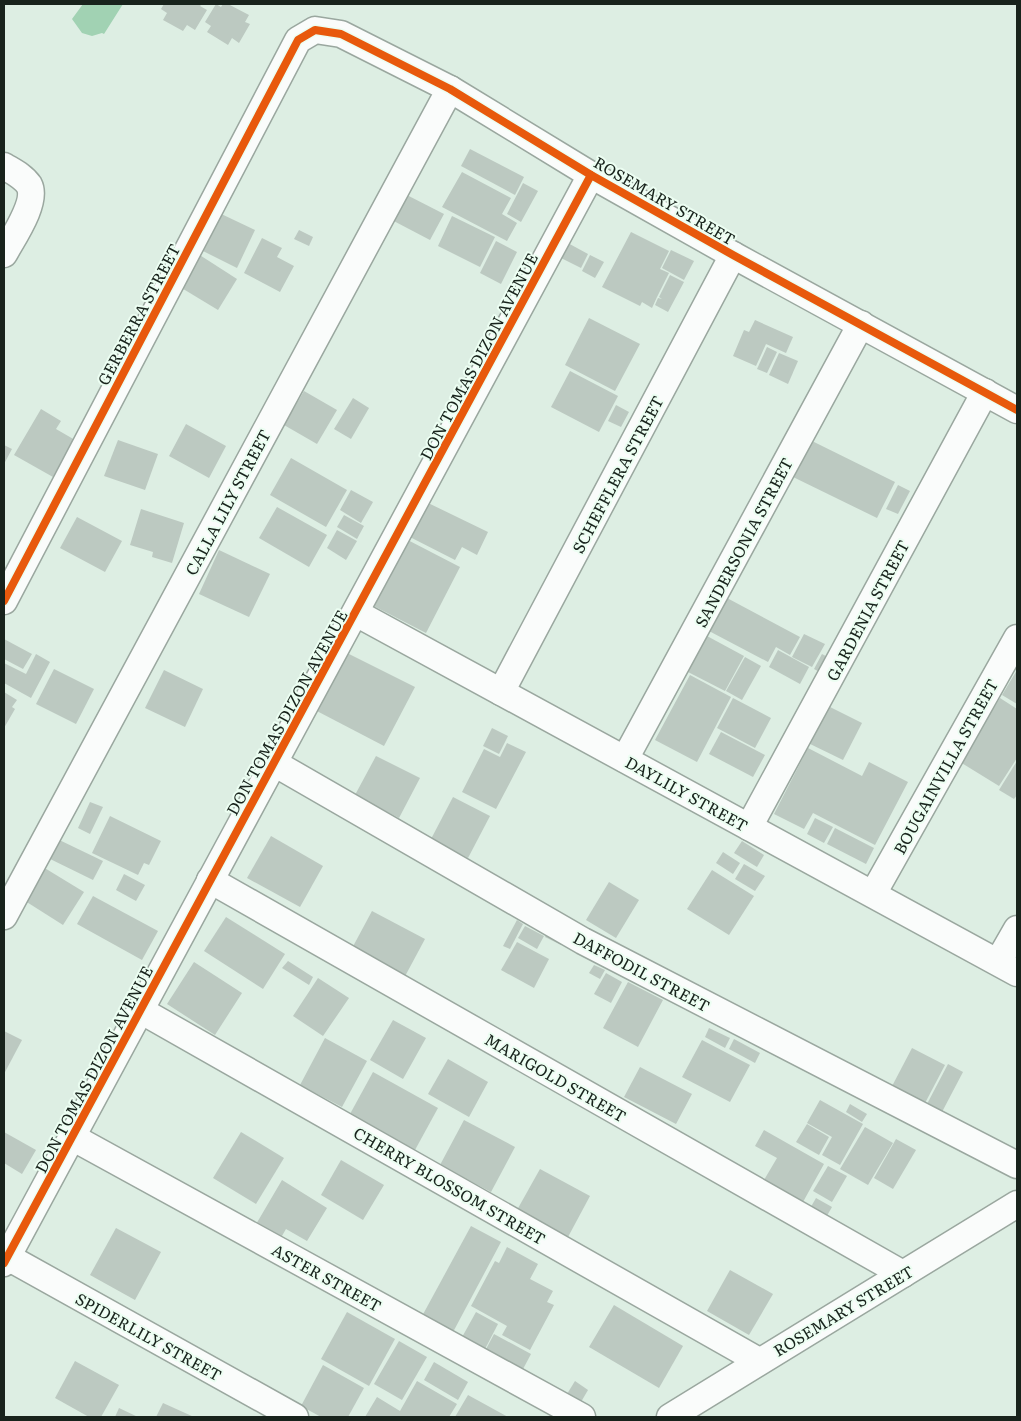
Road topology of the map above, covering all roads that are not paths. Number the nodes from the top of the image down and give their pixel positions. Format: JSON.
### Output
{"nodes":[{"id":1,"x":298,"y":40,"type":"joint"},
{"id":2,"x":450,"y":88,"type":"junction"},
{"id":3,"x":4,"y":166,"type":"edge"},
{"id":4,"x":591,"y":175,"type":"junction"},
{"id":5,"x":4,"y":254,"type":"edge"},
{"id":6,"x":733,"y":255,"type":"junction"},
{"id":7,"x":861,"y":324,"type":"junction"},
{"id":8,"x":985,"y":392,"type":"junction"},
{"id":9,"x":1017,"y":410,"type":"edge"},
{"id":10,"x":4,"y":601,"type":"edge"},
{"id":11,"x":356,"y":613,"type":"junction"},
{"id":12,"x":1017,"y":638,"type":"edge"},
{"id":13,"x":501,"y":692,"type":"junction"},
{"id":14,"x":625,"y":759,"type":"junction"},
{"id":15,"x":274,"y":762,"type":"junction"},
{"id":16,"x":749,"y":827,"type":"junction"},
{"id":17,"x":210,"y":880,"type":"junction"},
{"id":18,"x":873,"y":894,"type":"junction"},
{"id":19,"x":4,"y":916,"type":"edge"},
{"id":20,"x":1017,"y":929,"type":"edge"},
{"id":21,"x":1008,"y":967,"type":"edge"},
{"id":22,"x":140,"y":1010,"type":"junction"},
{"id":23,"x":72,"y":1136,"type":"junction"},
{"id":24,"x":1017,"y":1166,"type":"edge"},
{"id":25,"x":1017,"y":1204,"type":"edge"},
{"id":26,"x":5,"y":1259,"type":"edge"},
{"id":27,"x":903,"y":1274,"type":"junction"},
{"id":28,"x":759,"y":1361,"type":"junction"},
{"id":29,"x":295,"y":1417,"type":"edge"},
{"id":30,"x":582,"y":1417,"type":"edge"},
{"id":31,"x":670,"y":1417,"type":"edge"}],
"edges":[{"from":1,"to":2,"type":"street","name":"ROSEMARY STREET"},
{"from":1,"to":10,"type":"street","name":"GERBERRA STREET"},
{"from":2,"to":4,"type":"street","name":"ROSEMARY STREET"},
{"from":2,"to":19,"type":"street","name":"CALLA LILY STREET"},
{"from":3,"to":5,"type":"street"},
{"from":4,"to":6,"type":"street","name":"ROSEMARY STREET"},
{"from":4,"to":11,"type":"street","name":"DON TOMAS DIZON AVENUE"},
{"from":6,"to":7,"type":"street","name":"ROSEMARY STREET"},
{"from":6,"to":13,"type":"street","name":"SCHEFFLERA STREET"},
{"from":7,"to":8,"type":"street","name":"ROSEMARY STREET"},
{"from":7,"to":14,"type":"street","name":"SANDERSONIA STREET"},
{"from":8,"to":9,"type":"street","name":"ROSEMARY STREET"},
{"from":8,"to":16,"type":"street","name":"GARDENIA STREET"},
{"from":11,"to":13,"type":"street","name":"DAYLILY STREET"},
{"from":11,"to":15,"type":"street","name":"DON TOMAS DIZON AVENUE"},
{"from":12,"to":18,"type":"street","name":"BOUGAINVILLA STREET"},
{"from":13,"to":14,"type":"street","name":"DAYLILY STREET"},
{"from":14,"to":16,"type":"street","name":"DAYLILY STREET"},
{"from":15,"to":17,"type":"street","name":"DON TOMAS DIZON AVENUE"},
{"from":15,"to":24,"type":"street","name":"DAFFODIL STREET"},
{"from":16,"to":18,"type":"street","name":"DAYLILY STREET"},
{"from":17,"to":22,"type":"street","name":"DON TOMAS DIZON AVENUE"},
{"from":17,"to":27,"type":"street","name":"MARIGOLD STREET"},
{"from":18,"to":21,"type":"street","name":"DAYLILY STREET"},
{"from":20,"to":21,"type":"street"},
{"from":22,"to":23,"type":"street","name":"DON TOMAS DIZON AVENUE"},
{"from":22,"to":28,"type":"street","name":"CHERRY BLOSSOM STREET"},
{"from":23,"to":26,"type":"street","name":"DON TOMAS DIZON AVENUE"},
{"from":23,"to":30,"type":"street","name":"ASTER STREET"},
{"from":25,"to":27,"type":"street","name":"ROSEMARY STREET"},
{"from":26,"to":29,"type":"street","name":"SPIDERLILY STREET"},
{"from":27,"to":28,"type":"street","name":"ROSEMARY STREET"},
{"from":28,"to":31,"type":"street","name":"ROSEMARY STREET"}]}
